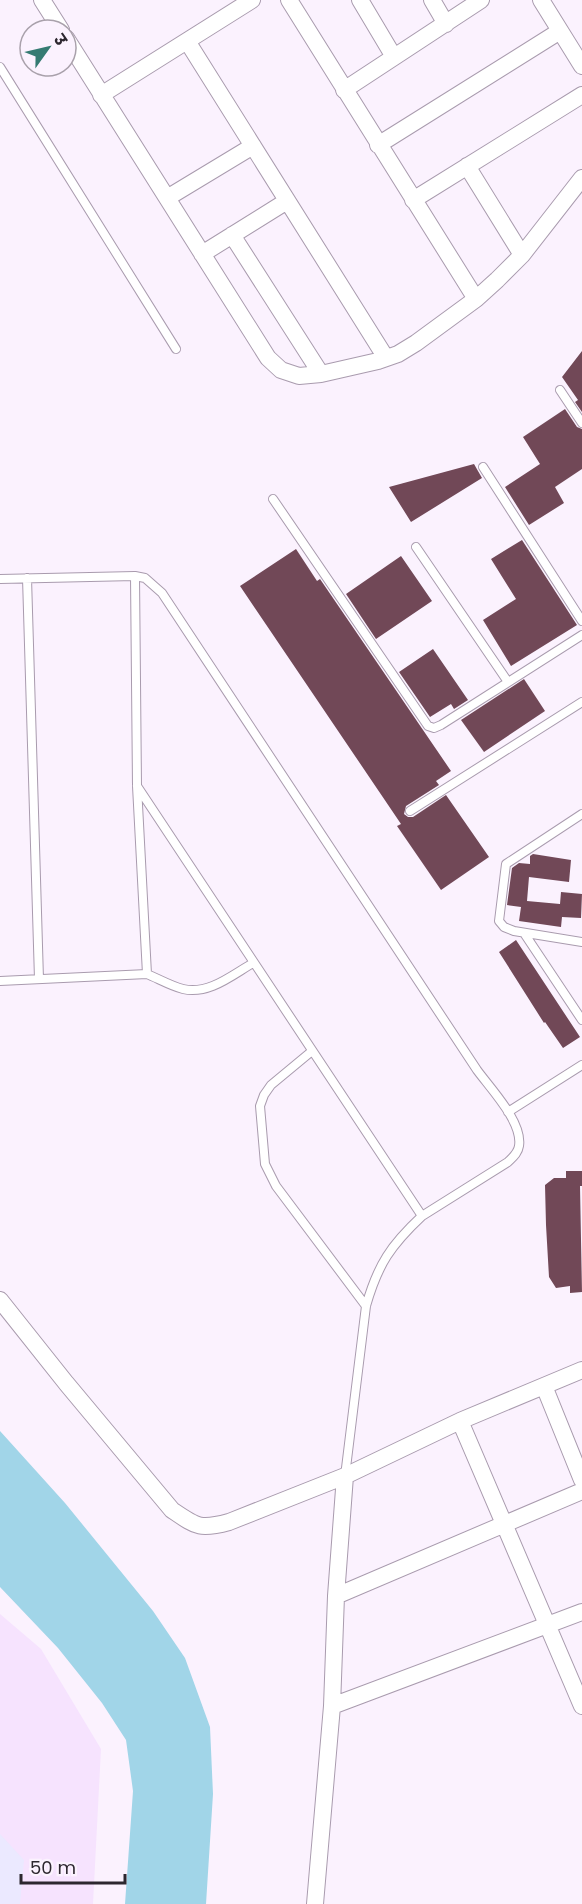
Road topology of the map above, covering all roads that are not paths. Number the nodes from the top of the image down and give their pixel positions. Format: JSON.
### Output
{"nodes":[{"id":1,"x":42,"y":0,"type":"edge"},
{"id":2,"x":252,"y":0,"type":"edge"},
{"id":3,"x":289,"y":0,"type":"edge"},
{"id":4,"x":360,"y":0,"type":"edge"},
{"id":5,"x":432,"y":0,"type":"edge"},
{"id":6,"x":481,"y":0,"type":"edge"},
{"id":7,"x":541,"y":0,"type":"edge"},
{"id":8,"x":53,"y":18,"type":"edge"},
{"id":9,"x":446,"y":24,"type":"junction"},
{"id":10,"x":560,"y":31,"type":"junction"},
{"id":11,"x":187,"y":41,"type":"junction"},
{"id":12,"x":394,"y":57,"type":"junction"},
{"id":13,"x":78,"y":58,"type":"edge"},
{"id":14,"x":582,"y":66,"type":"edge"},
{"id":15,"x":0,"y":68,"type":"edge"},
{"id":16,"x":344,"y":90,"type":"junction"},
{"id":17,"x":101,"y":95,"type":"junction"},
{"id":18,"x":582,"y":95,"type":"edge"},
{"id":19,"x":378,"y":145,"type":"junction"},
{"id":20,"x":253,"y":146,"type":"junction"},
{"id":21,"x":467,"y":166,"type":"junction"},
{"id":22,"x":582,"y":178,"type":"edge"},
{"id":23,"x":167,"y":198,"type":"junction"},
{"id":24,"x":413,"y":200,"type":"junction"},
{"id":25,"x":287,"y":201,"type":"junction"},
{"id":26,"x":232,"y":236,"type":"junction"},
{"id":27,"x":202,"y":254,"type":"junction"},
{"id":28,"x":522,"y":255,"type":"junction"},
{"id":29,"x":476,"y":299,"type":"junction"},
{"id":30,"x":176,"y":349,"type":"dead end"},
{"id":31,"x":386,"y":358,"type":"junction"},
{"id":32,"x":321,"y":374,"type":"junction"},
{"id":33,"x":560,"y":390,"type":"dead end"},
{"id":34,"x":582,"y":423,"type":"edge"},
{"id":35,"x":483,"y":468,"type":"dead end"},
{"id":36,"x":273,"y":499,"type":"dead end"},
{"id":37,"x":416,"y":547,"type":"dead end"},
{"id":38,"x":135,"y":576,"type":"junction"},
{"id":39,"x":27,"y":578,"type":"junction"},
{"id":40,"x":0,"y":579,"type":"edge"},
{"id":41,"x":582,"y":621,"type":"edge"},
{"id":42,"x":582,"y":634,"type":"edge"},
{"id":43,"x":508,"y":682,"type":"junction"},
{"id":44,"x":582,"y":702,"type":"edge"},
{"id":45,"x":137,"y":786,"type":"junction"},
{"id":46,"x":410,"y":811,"type":"dead end"},
{"id":47,"x":582,"y":814,"type":"edge"},
{"id":48,"x":524,"y":933,"type":"junction"},
{"id":49,"x":582,"y":942,"type":"edge"},
{"id":50,"x":253,"y":963,"type":"junction"},
{"id":51,"x":147,"y":974,"type":"junction"},
{"id":52,"x":39,"y":980,"type":"junction"},
{"id":53,"x":0,"y":981,"type":"edge"},
{"id":54,"x":582,"y":1020,"type":"edge"},
{"id":55,"x":312,"y":1051,"type":"junction"},
{"id":56,"x":582,"y":1065,"type":"edge"},
{"id":57,"x":508,"y":1112,"type":"junction"},
{"id":58,"x":422,"y":1215,"type":"junction"},
{"id":59,"x":0,"y":1300,"type":"edge"},
{"id":60,"x":366,"y":1305,"type":"junction"},
{"id":61,"x":582,"y":1370,"type":"edge"},
{"id":62,"x":544,"y":1386,"type":"junction"},
{"id":63,"x":460,"y":1421,"type":"junction"},
{"id":64,"x":345,"y":1476,"type":"junction"},
{"id":65,"x":582,"y":1480,"type":"edge"},
{"id":66,"x":582,"y":1491,"type":"edge"},
{"id":67,"x":505,"y":1525,"type":"junction"},
{"id":68,"x":336,"y":1596,"type":"junction"},
{"id":69,"x":582,"y":1612,"type":"edge"},
{"id":70,"x":548,"y":1625,"type":"junction"},
{"id":71,"x":332,"y":1706,"type":"junction"},
{"id":72,"x":582,"y":1706,"type":"edge"},
{"id":73,"x":315,"y":1904,"type":"edge"}],
"edges":[{"from":1,"to":8,"type":"street"},
{"from":2,"to":11,"type":"street"},
{"from":3,"to":16,"type":"street"},
{"from":4,"to":12,"type":"street"},
{"from":5,"to":9,"type":"street"},
{"from":6,"to":9,"type":"street"},
{"from":7,"to":10,"type":"street"},
{"from":9,"to":12,"type":"street"},
{"from":10,"to":14,"type":"street"},
{"from":10,"to":19,"type":"street"},
{"from":11,"to":17,"type":"street"},
{"from":11,"to":20,"type":"street"},
{"from":12,"to":16,"type":"street"},
{"from":13,"to":17,"type":"street"},
{"from":15,"to":30,"type":"lane"},
{"from":16,"to":19,"type":"street"},
{"from":17,"to":23,"type":"street"},
{"from":18,"to":21,"type":"street"},
{"from":19,"to":24,"type":"street"},
{"from":20,"to":23,"type":"street"},
{"from":20,"to":25,"type":"street"},
{"from":21,"to":24,"type":"street"},
{"from":21,"to":28,"type":"street"},
{"from":22,"to":28,"type":"street"},
{"from":23,"to":27,"type":"street"},
{"from":24,"to":29,"type":"street"},
{"from":25,"to":26,"type":"street"},
{"from":25,"to":31,"type":"street"},
{"from":26,"to":27,"type":"street"},
{"from":26,"to":32,"type":"street"},
{"from":27,"to":32,"type":"street"},
{"from":28,"to":29,"type":"street"},
{"from":29,"to":31,"type":"street"},
{"from":31,"to":32,"type":"street"},
{"from":33,"to":34,"type":"lane"},
{"from":35,"to":41,"type":"lane"},
{"from":36,"to":43,"type":"lane"},
{"from":37,"to":43,"type":"lane"},
{"from":38,"to":39,"type":"lane"},
{"from":38,"to":45,"type":"lane"},
{"from":38,"to":57,"type":"lane"},
{"from":39,"to":40,"type":"lane"},
{"from":39,"to":52,"type":"lane"},
{"from":42,"to":43,"type":"lane"},
{"from":44,"to":46,"type":"lane"},
{"from":45,"to":50,"type":"lane"},
{"from":45,"to":51,"type":"lane"},
{"from":47,"to":48,"type":"lane"},
{"from":48,"to":49,"type":"lane"},
{"from":48,"to":54,"type":"lane"},
{"from":50,"to":51,"type":"lane"},
{"from":50,"to":55,"type":"lane"},
{"from":51,"to":52,"type":"lane"},
{"from":52,"to":53,"type":"lane"},
{"from":55,"to":58,"type":"lane"},
{"from":55,"to":60,"type":"lane"},
{"from":56,"to":57,"type":"lane"},
{"from":57,"to":58,"type":"lane"},
{"from":58,"to":60,"type":"lane"},
{"from":59,"to":64,"type":"street"},
{"from":60,"to":64,"type":"lane"},
{"from":61,"to":62,"type":"street"},
{"from":62,"to":63,"type":"street"},
{"from":62,"to":65,"type":"street"},
{"from":63,"to":64,"type":"street"},
{"from":63,"to":67,"type":"street"},
{"from":64,"to":68,"type":"street"},
{"from":66,"to":67,"type":"street"},
{"from":67,"to":68,"type":"street"},
{"from":67,"to":70,"type":"street"},
{"from":68,"to":71,"type":"street"},
{"from":69,"to":70,"type":"street"},
{"from":70,"to":71,"type":"street"},
{"from":70,"to":72,"type":"street"},
{"from":71,"to":73,"type":"street"}]}
